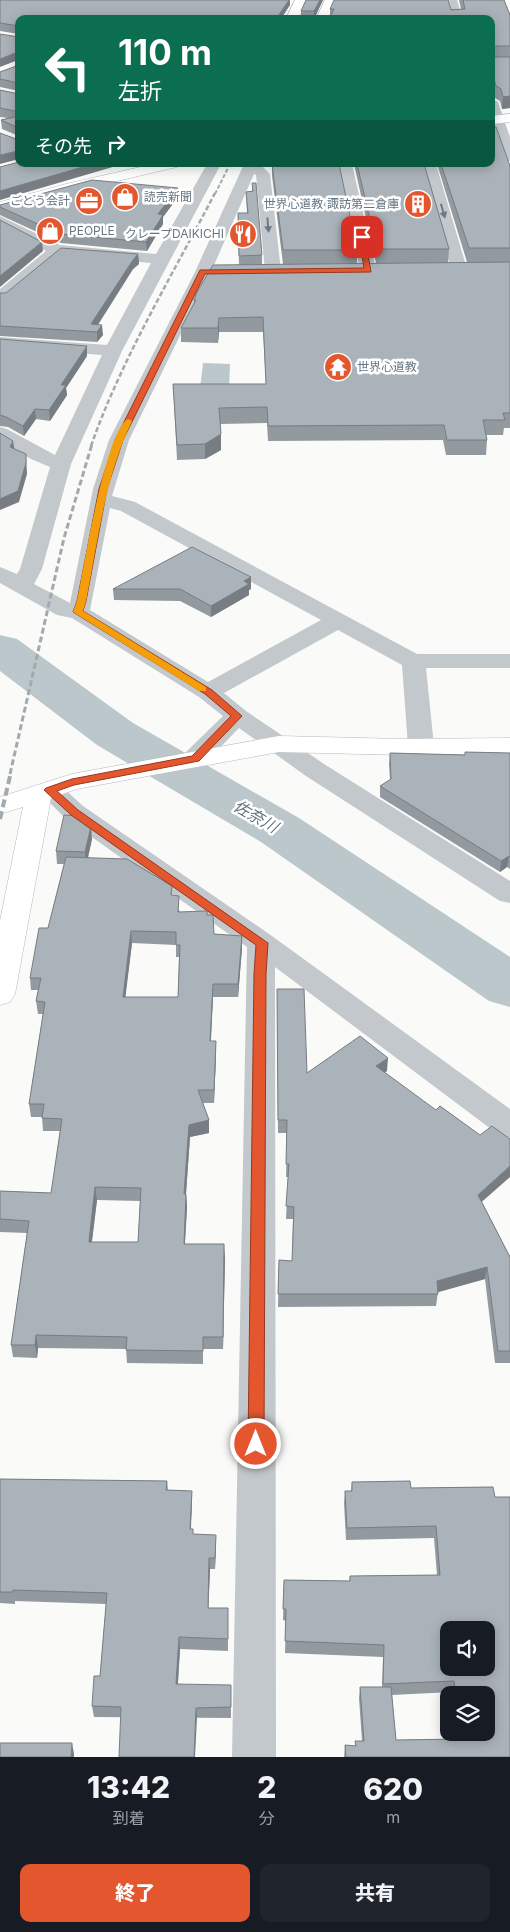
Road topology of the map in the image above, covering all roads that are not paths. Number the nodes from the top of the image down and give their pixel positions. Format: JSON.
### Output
{"nodes":[{"id":1,"x":291,"y":0,"type":"edge"},
{"id":2,"x":301,"y":0,"type":"edge"},
{"id":3,"x":331,"y":0,"type":"edge"},
{"id":4,"x":451,"y":0,"type":"edge"},
{"id":5,"x":294,"y":15,"type":"edge"},
{"id":6,"x":324,"y":15,"type":"edge"},
{"id":7,"x":456,"y":15,"type":"edge"},
{"id":8,"x":500,"y":119,"type":"edge"},
{"id":9,"x":510,"y":157,"type":"edge"},
{"id":10,"x":159,"y":167,"type":"edge"},
{"id":11,"x":212,"y":167,"type":"edge"},
{"id":12,"x":250,"y":167,"type":"edge"},
{"id":13,"x":255,"y":167,"type":"edge"},
{"id":14,"x":347,"y":167,"type":"edge"},
{"id":15,"x":430,"y":167,"type":"edge"},
{"id":16,"x":0,"y":207,"type":"edge"},
{"id":17,"x":0,"y":221,"type":"edge"},
{"id":18,"x":57,"y":250,"type":"junction"},
{"id":19,"x":161,"y":258,"type":"junction"},
{"id":20,"x":441,"y":269,"type":"edge"},
{"id":21,"x":459,"y":269,"type":"junction"},
{"id":22,"x":476,"y":269,"type":"edge"},
{"id":23,"x":349,"y":270,"type":"edge"},
{"id":24,"x":368,"y":270,"type":"junction"},
{"id":25,"x":386,"y":270,"type":"edge"},
{"id":26,"x":255,"y":271,"type":"edge"},
{"id":27,"x":273,"y":271,"type":"junction"},
{"id":28,"x":292,"y":271,"type":"edge"},
{"id":29,"x":0,"y":297,"type":"edge"},
{"id":30,"x":0,"y":342,"type":"edge"},
{"id":31,"x":113,"y":351,"type":"junction"},
{"id":32,"x":0,"y":432,"type":"edge"},
{"id":33,"x":61,"y":464,"type":"junction"},
{"id":34,"x":101,"y":500,"type":"junction"},
{"id":35,"x":0,"y":574,"type":"edge"},
{"id":36,"x":21,"y":586,"type":"junction"},
{"id":37,"x":78,"y":612,"type":"junction"},
{"id":38,"x":338,"y":620,"type":"junction"},
{"id":39,"x":510,"y":661,"type":"edge"},
{"id":40,"x":412,"y":662,"type":"junction"},
{"id":41,"x":208,"y":692,"type":"junction"},
{"id":42,"x":237,"y":716,"type":"junction"},
{"id":43,"x":279,"y":744,"type":"junction"},
{"id":44,"x":421,"y":746,"type":"junction"},
{"id":45,"x":510,"y":746,"type":"edge"},
{"id":46,"x":195,"y":758,"type":"junction"},
{"id":47,"x":44,"y":792,"type":"junction"},
{"id":48,"x":0,"y":806,"type":"edge"},
{"id":49,"x":510,"y":894,"type":"edge"},
{"id":50,"x":262,"y":943,"type":"junction"},
{"id":51,"x":0,"y":994,"type":"edge"},
{"id":52,"x":510,"y":1126,"type":"edge"},
{"id":53,"x":254,"y":1757,"type":"edge"}],
"edges":[{"from":1,"to":2,"type":"street"},
{"from":2,"to":5,"type":"street"},
{"from":3,"to":6,"type":"street"},
{"from":4,"to":7,"type":"street"},
{"from":8,"to":9,"type":"street"},
{"from":10,"to":16,"type":"street"},
{"from":11,"to":19,"type":"street"},
{"from":12,"to":34,"type":"street"},
{"from":13,"to":27,"type":"street","one_way":true},
{"from":14,"to":24,"type":"street"},
{"from":15,"to":21,"type":"street","one_way":true},
{"from":17,"to":18,"type":"street"},
{"from":18,"to":19,"type":"street"},
{"from":18,"to":29,"type":"street"},
{"from":19,"to":31,"type":"street"},
{"from":20,"to":21,"type":"street"},
{"from":21,"to":22,"type":"street"},
{"from":23,"to":24,"type":"street"},
{"from":24,"to":25,"type":"street"},
{"from":26,"to":27,"type":"street"},
{"from":27,"to":28,"type":"street"},
{"from":30,"to":31,"type":"street"},
{"from":31,"to":33,"type":"street"},
{"from":32,"to":33,"type":"street"},
{"from":33,"to":36,"type":"street"},
{"from":34,"to":37,"type":"street"},
{"from":34,"to":38,"type":"street"},
{"from":35,"to":36,"type":"street"},
{"from":36,"to":37,"type":"street"},
{"from":37,"to":41,"type":"street"},
{"from":38,"to":40,"type":"street"},
{"from":38,"to":41,"type":"street"},
{"from":39,"to":40,"type":"street"},
{"from":40,"to":44,"type":"street"},
{"from":41,"to":42,"type":"street"},
{"from":42,"to":43,"type":"street"},
{"from":42,"to":46,"type":"street"},
{"from":43,"to":44,"type":"street"},
{"from":43,"to":46,"type":"street"},
{"from":43,"to":49,"type":"street"},
{"from":44,"to":45,"type":"street"},
{"from":46,"to":47,"type":"street"},
{"from":47,"to":48,"type":"street"},
{"from":47,"to":50,"type":"street"},
{"from":47,"to":51,"type":"street"},
{"from":50,"to":52,"type":"street"},
{"from":50,"to":53,"type":"street"}]}
